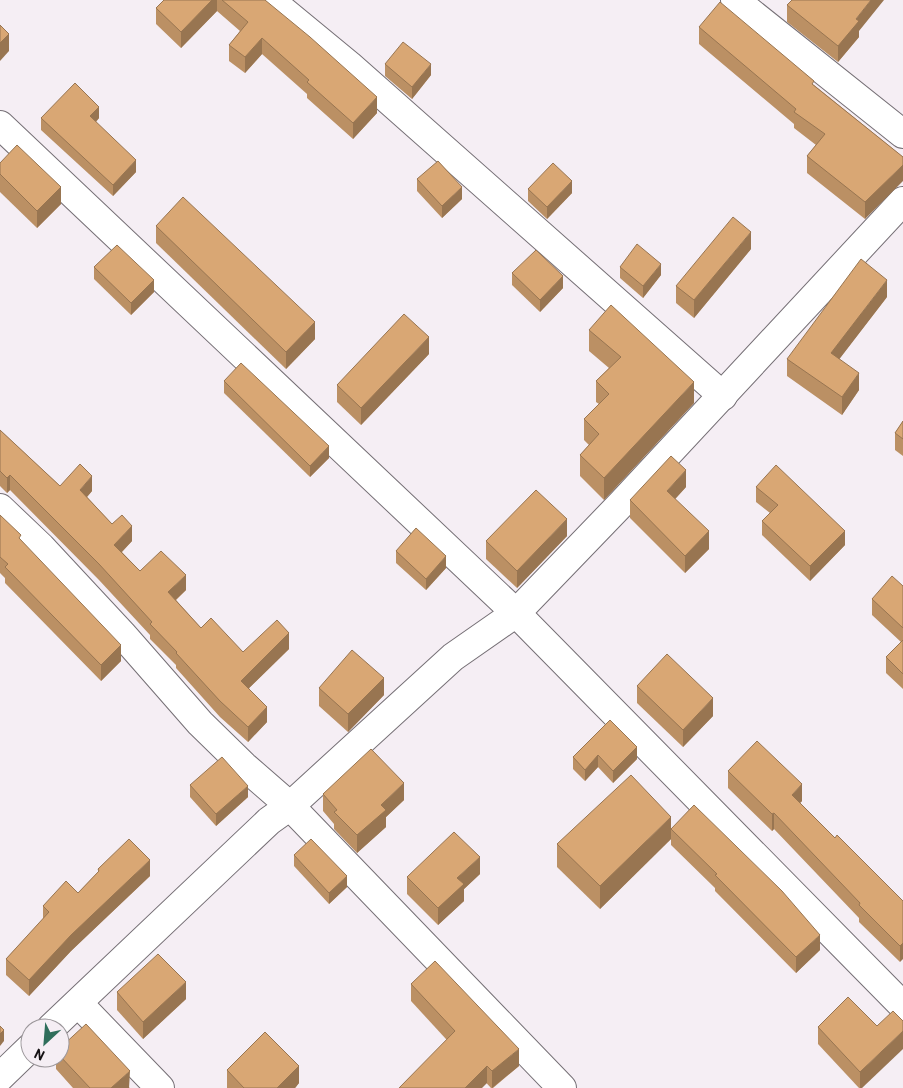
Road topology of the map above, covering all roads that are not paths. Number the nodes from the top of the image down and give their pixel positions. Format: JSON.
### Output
{"nodes":[{"id":1,"x":270,"y":0,"type":"edge"},
{"id":2,"x":735,"y":0,"type":"edge"},
{"id":3,"x":0,"y":125,"type":"edge"},
{"id":4,"x":903,"y":134,"type":"edge"},
{"id":5,"x":903,"y":201,"type":"edge"},
{"id":6,"x":723,"y":396,"type":"junction"},
{"id":7,"x":0,"y":508,"type":"edge"},
{"id":8,"x":516,"y":613,"type":"junction"},
{"id":9,"x":280,"y":813,"type":"junction"},
{"id":10,"x":78,"y":1003,"type":"junction"},
{"id":11,"x":903,"y":1006,"type":"edge"},
{"id":12,"x":62,"y":1018,"type":"edge"},
{"id":13,"x":20,"y":1058,"type":"edge"},
{"id":14,"x":0,"y":1077,"type":"edge"},
{"id":15,"x":160,"y":1088,"type":"edge"},
{"id":16,"x":562,"y":1088,"type":"edge"}],
"edges":[{"from":1,"to":6,"type":"street"},
{"from":2,"to":4,"type":"street"},
{"from":3,"to":8,"type":"street"},
{"from":5,"to":6,"type":"street"},
{"from":6,"to":8,"type":"street"},
{"from":7,"to":9,"type":"street"},
{"from":8,"to":9,"type":"street"},
{"from":8,"to":11,"type":"street"},
{"from":9,"to":10,"type":"street"},
{"from":9,"to":16,"type":"street"},
{"from":10,"to":12,"type":"street"},
{"from":10,"to":15,"type":"street"},
{"from":13,"to":14,"type":"street"}]}
